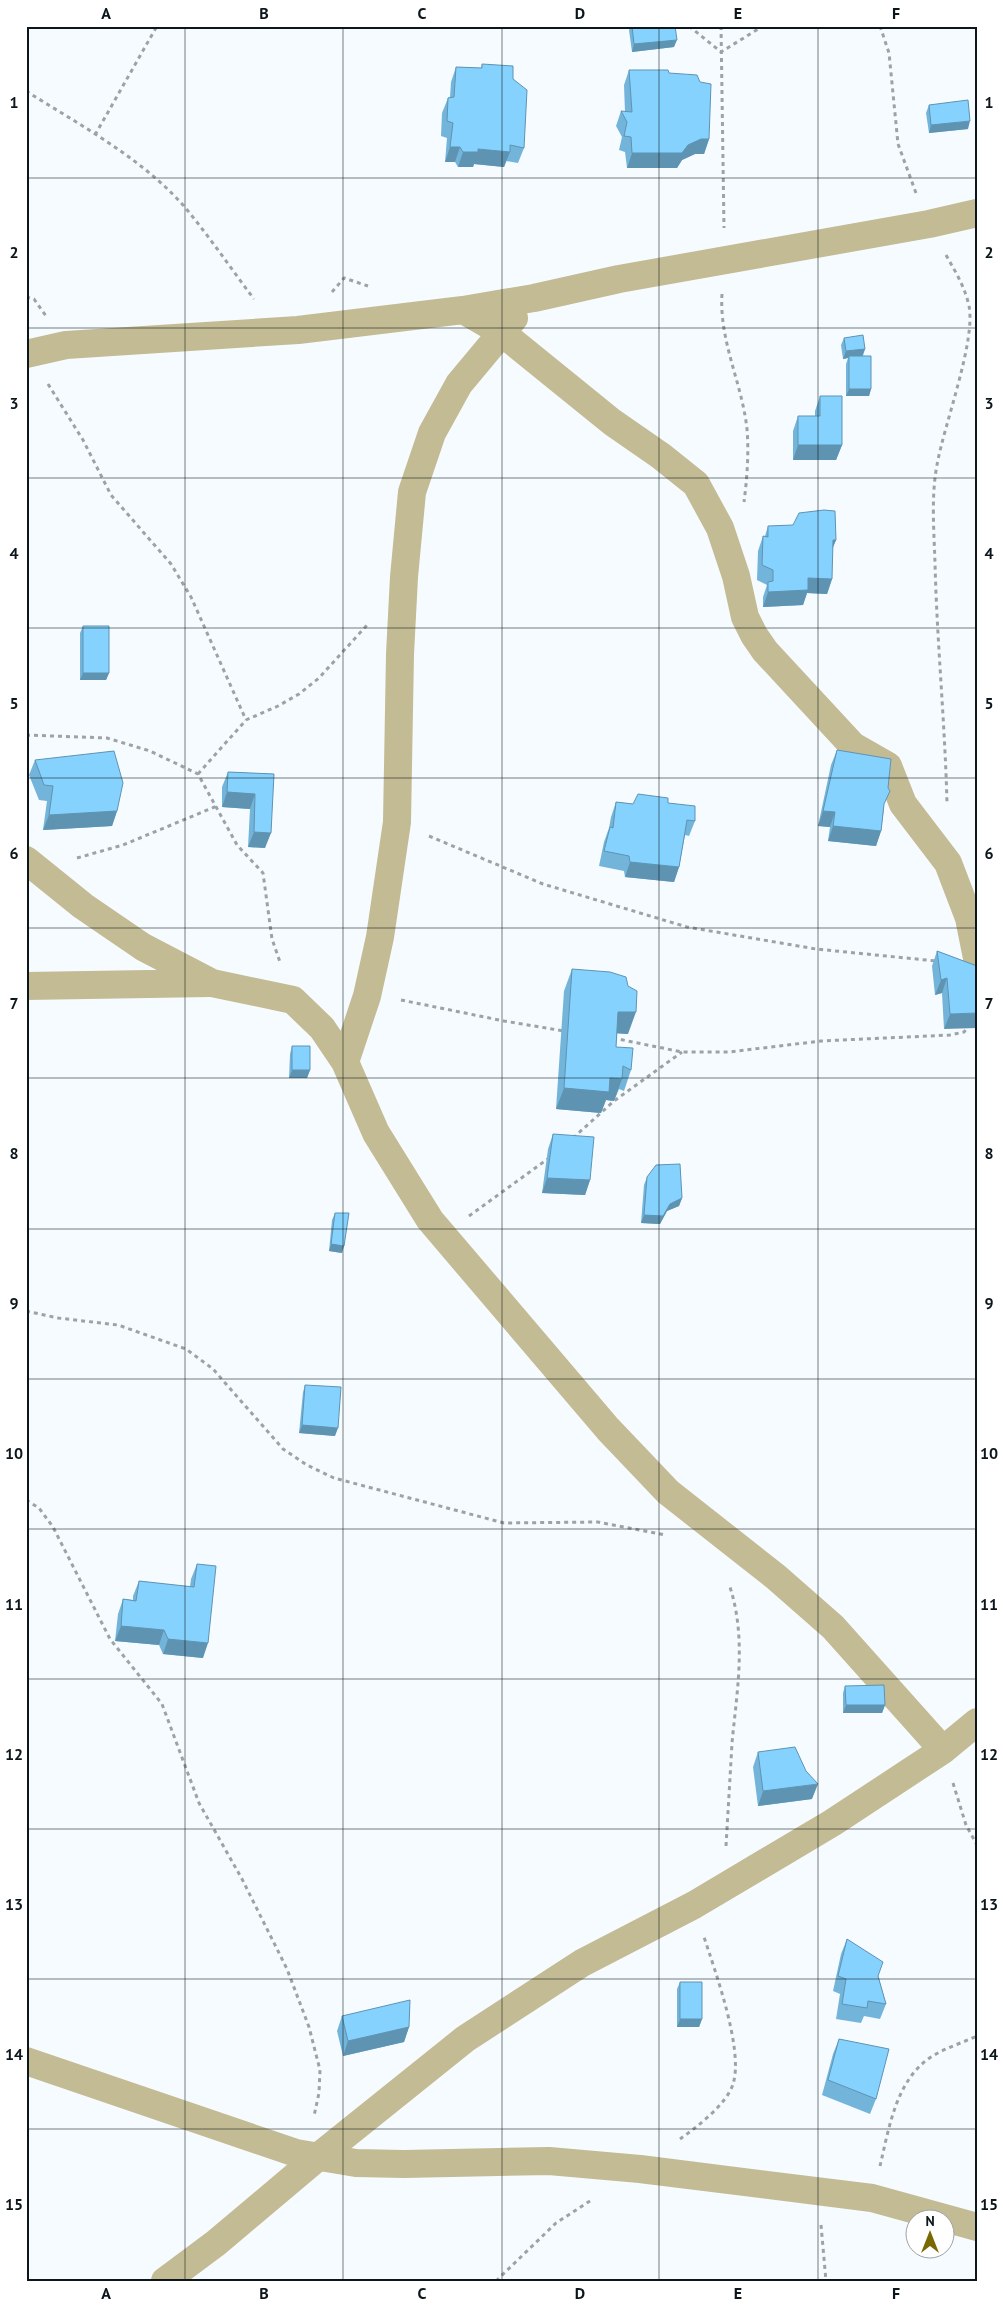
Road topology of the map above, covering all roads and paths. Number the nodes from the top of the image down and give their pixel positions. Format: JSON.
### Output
{"nodes":[{"id":1,"x":158,"y":26,"type":"edge"},
{"id":2,"x":689,"y":26,"type":"edge"},
{"id":3,"x":721,"y":26,"type":"edge"},
{"id":4,"x":763,"y":26,"type":"edge"},
{"id":5,"x":880,"y":26,"type":"edge"},
{"id":6,"x":721,"y":52,"type":"junction"},
{"id":7,"x":26,"y":91,"type":"edge"},
{"id":8,"x":95,"y":135,"type":"junction"},
{"id":9,"x":977,"y":213,"type":"edge"},
{"id":10,"x":929,"y":224,"type":"junction"},
{"id":11,"x":724,"y":260,"type":"junction"},
{"id":12,"x":534,"y":298,"type":"junction"},
{"id":13,"x":463,"y":310,"type":"junction"},
{"id":14,"x":278,"y":331,"type":"junction"},
{"id":15,"x":501,"y":332,"type":"junction"},
{"id":16,"x":27,"y":354,"type":"edge"},
{"id":17,"x":744,"y":508,"type":"dead end"},
{"id":18,"x":373,"y":618,"type":"dead end"},
{"id":19,"x":246,"y":720,"type":"junction"},
{"id":20,"x":26,"y":735,"type":"edge"},
{"id":21,"x":198,"y":774,"type":"junction"},
{"id":22,"x":217,"y":806,"type":"junction"},
{"id":23,"x":947,"y":813,"type":"dead end"},
{"id":24,"x":397,"y":822,"type":"junction"},
{"id":25,"x":28,"y":861,"type":"edge"},
{"id":26,"x":977,"y":958,"type":"edge"},
{"id":27,"x":939,"y":962,"type":"edge"},
{"id":28,"x":212,"y":982,"type":"junction"},
{"id":29,"x":26,"y":986,"type":"edge"},
{"id":30,"x":367,"y":996,"type":"junction"},
{"id":31,"x":293,"y":1000,"type":"junction"},
{"id":32,"x":973,"y":1020,"type":"edge"},
{"id":33,"x":573,"y":1032,"type":"edge"},
{"id":34,"x":612,"y":1038,"type":"edge"},
{"id":35,"x":682,"y":1052,"type":"junction"},
{"id":36,"x":345,"y":1062,"type":"junction"},
{"id":37,"x":566,"y":1144,"type":"edge"},
{"id":38,"x":551,"y":1156,"type":"edge"},
{"id":39,"x":443,"y":1236,"type":"junction"},
{"id":40,"x":26,"y":1311,"type":"edge"},
{"id":41,"x":26,"y":1500,"type":"edge"},
{"id":42,"x":674,"y":1537,"type":"dead end"},
{"id":43,"x":726,"y":1576,"type":"dead end"},
{"id":44,"x":973,"y":1729,"type":"edge"},
{"id":45,"x":944,"y":1750,"type":"junction"},
{"id":46,"x":977,"y":1845,"type":"edge"},
{"id":47,"x":724,"y":1887,"type":"junction"},
{"id":48,"x":694,"y":1905,"type":"junction"},
{"id":49,"x":977,"y":2036,"type":"edge"},
{"id":50,"x":26,"y":2061,"type":"edge"},
{"id":51,"x":307,"y":2155,"type":"junction"},
{"id":52,"x":640,"y":2169,"type":"junction"},
{"id":53,"x":818,"y":2190,"type":"junction"},
{"id":54,"x":594,"y":2198,"type":"dead end"},
{"id":55,"x":872,"y":2198,"type":"junction"},
{"id":56,"x":977,"y":2227,"type":"edge"},
{"id":57,"x":166,"y":2281,"type":"edge"},
{"id":58,"x":496,"y":2281,"type":"edge"},
{"id":59,"x":826,"y":2281,"type":"edge"}],
"edges":[{"from":1,"to":8,"type":"path"},
{"from":2,"to":6,"type":"path"},
{"from":3,"to":6,"type":"path"},
{"from":4,"to":6,"type":"path"},
{"from":5,"to":10,"type":"path"},
{"from":6,"to":11,"type":"path"},
{"from":7,"to":8,"type":"path"},
{"from":8,"to":14,"type":"path"},
{"from":9,"to":10,"type":"street"},
{"from":10,"to":11,"type":"street"},
{"from":10,"to":23,"type":"path"},
{"from":11,"to":12,"type":"street"},
{"from":11,"to":17,"type":"path"},
{"from":12,"to":13,"type":"street"},
{"from":12,"to":15,"type":"street"},
{"from":13,"to":14,"type":"street"},
{"from":13,"to":15,"type":"street"},
{"from":14,"to":16,"type":"street"},
{"from":15,"to":24,"type":"street"},
{"from":15,"to":26,"type":"street"},
{"from":16,"to":19,"type":"path"},
{"from":18,"to":19,"type":"path"},
{"from":19,"to":21,"type":"path"},
{"from":20,"to":21,"type":"path"},
{"from":21,"to":22,"type":"path"},
{"from":22,"to":25,"type":"path"},
{"from":22,"to":31,"type":"path"},
{"from":24,"to":27,"type":"path"},
{"from":24,"to":30,"type":"street"},
{"from":25,"to":28,"type":"street"},
{"from":28,"to":29,"type":"street"},
{"from":28,"to":31,"type":"street"},
{"from":30,"to":33,"type":"path"},
{"from":30,"to":36,"type":"street"},
{"from":31,"to":36,"type":"street"},
{"from":32,"to":35,"type":"path"},
{"from":34,"to":35,"type":"path"},
{"from":35,"to":37,"type":"path"},
{"from":36,"to":39,"type":"street"},
{"from":38,"to":39,"type":"path"},
{"from":39,"to":45,"type":"street"},
{"from":40,"to":42,"type":"path"},
{"from":41,"to":51,"type":"path"},
{"from":43,"to":47,"type":"path"},
{"from":44,"to":45,"type":"street"},
{"from":45,"to":46,"type":"path"},
{"from":45,"to":47,"type":"street"},
{"from":47,"to":48,"type":"street"},
{"from":48,"to":51,"type":"street"},
{"from":48,"to":52,"type":"path"},
{"from":49,"to":55,"type":"path"},
{"from":50,"to":51,"type":"street"},
{"from":51,"to":52,"type":"street"},
{"from":51,"to":57,"type":"street"},
{"from":52,"to":53,"type":"street"},
{"from":53,"to":55,"type":"street"},
{"from":53,"to":59,"type":"path"},
{"from":54,"to":58,"type":"path"},
{"from":55,"to":56,"type":"street"}]}
